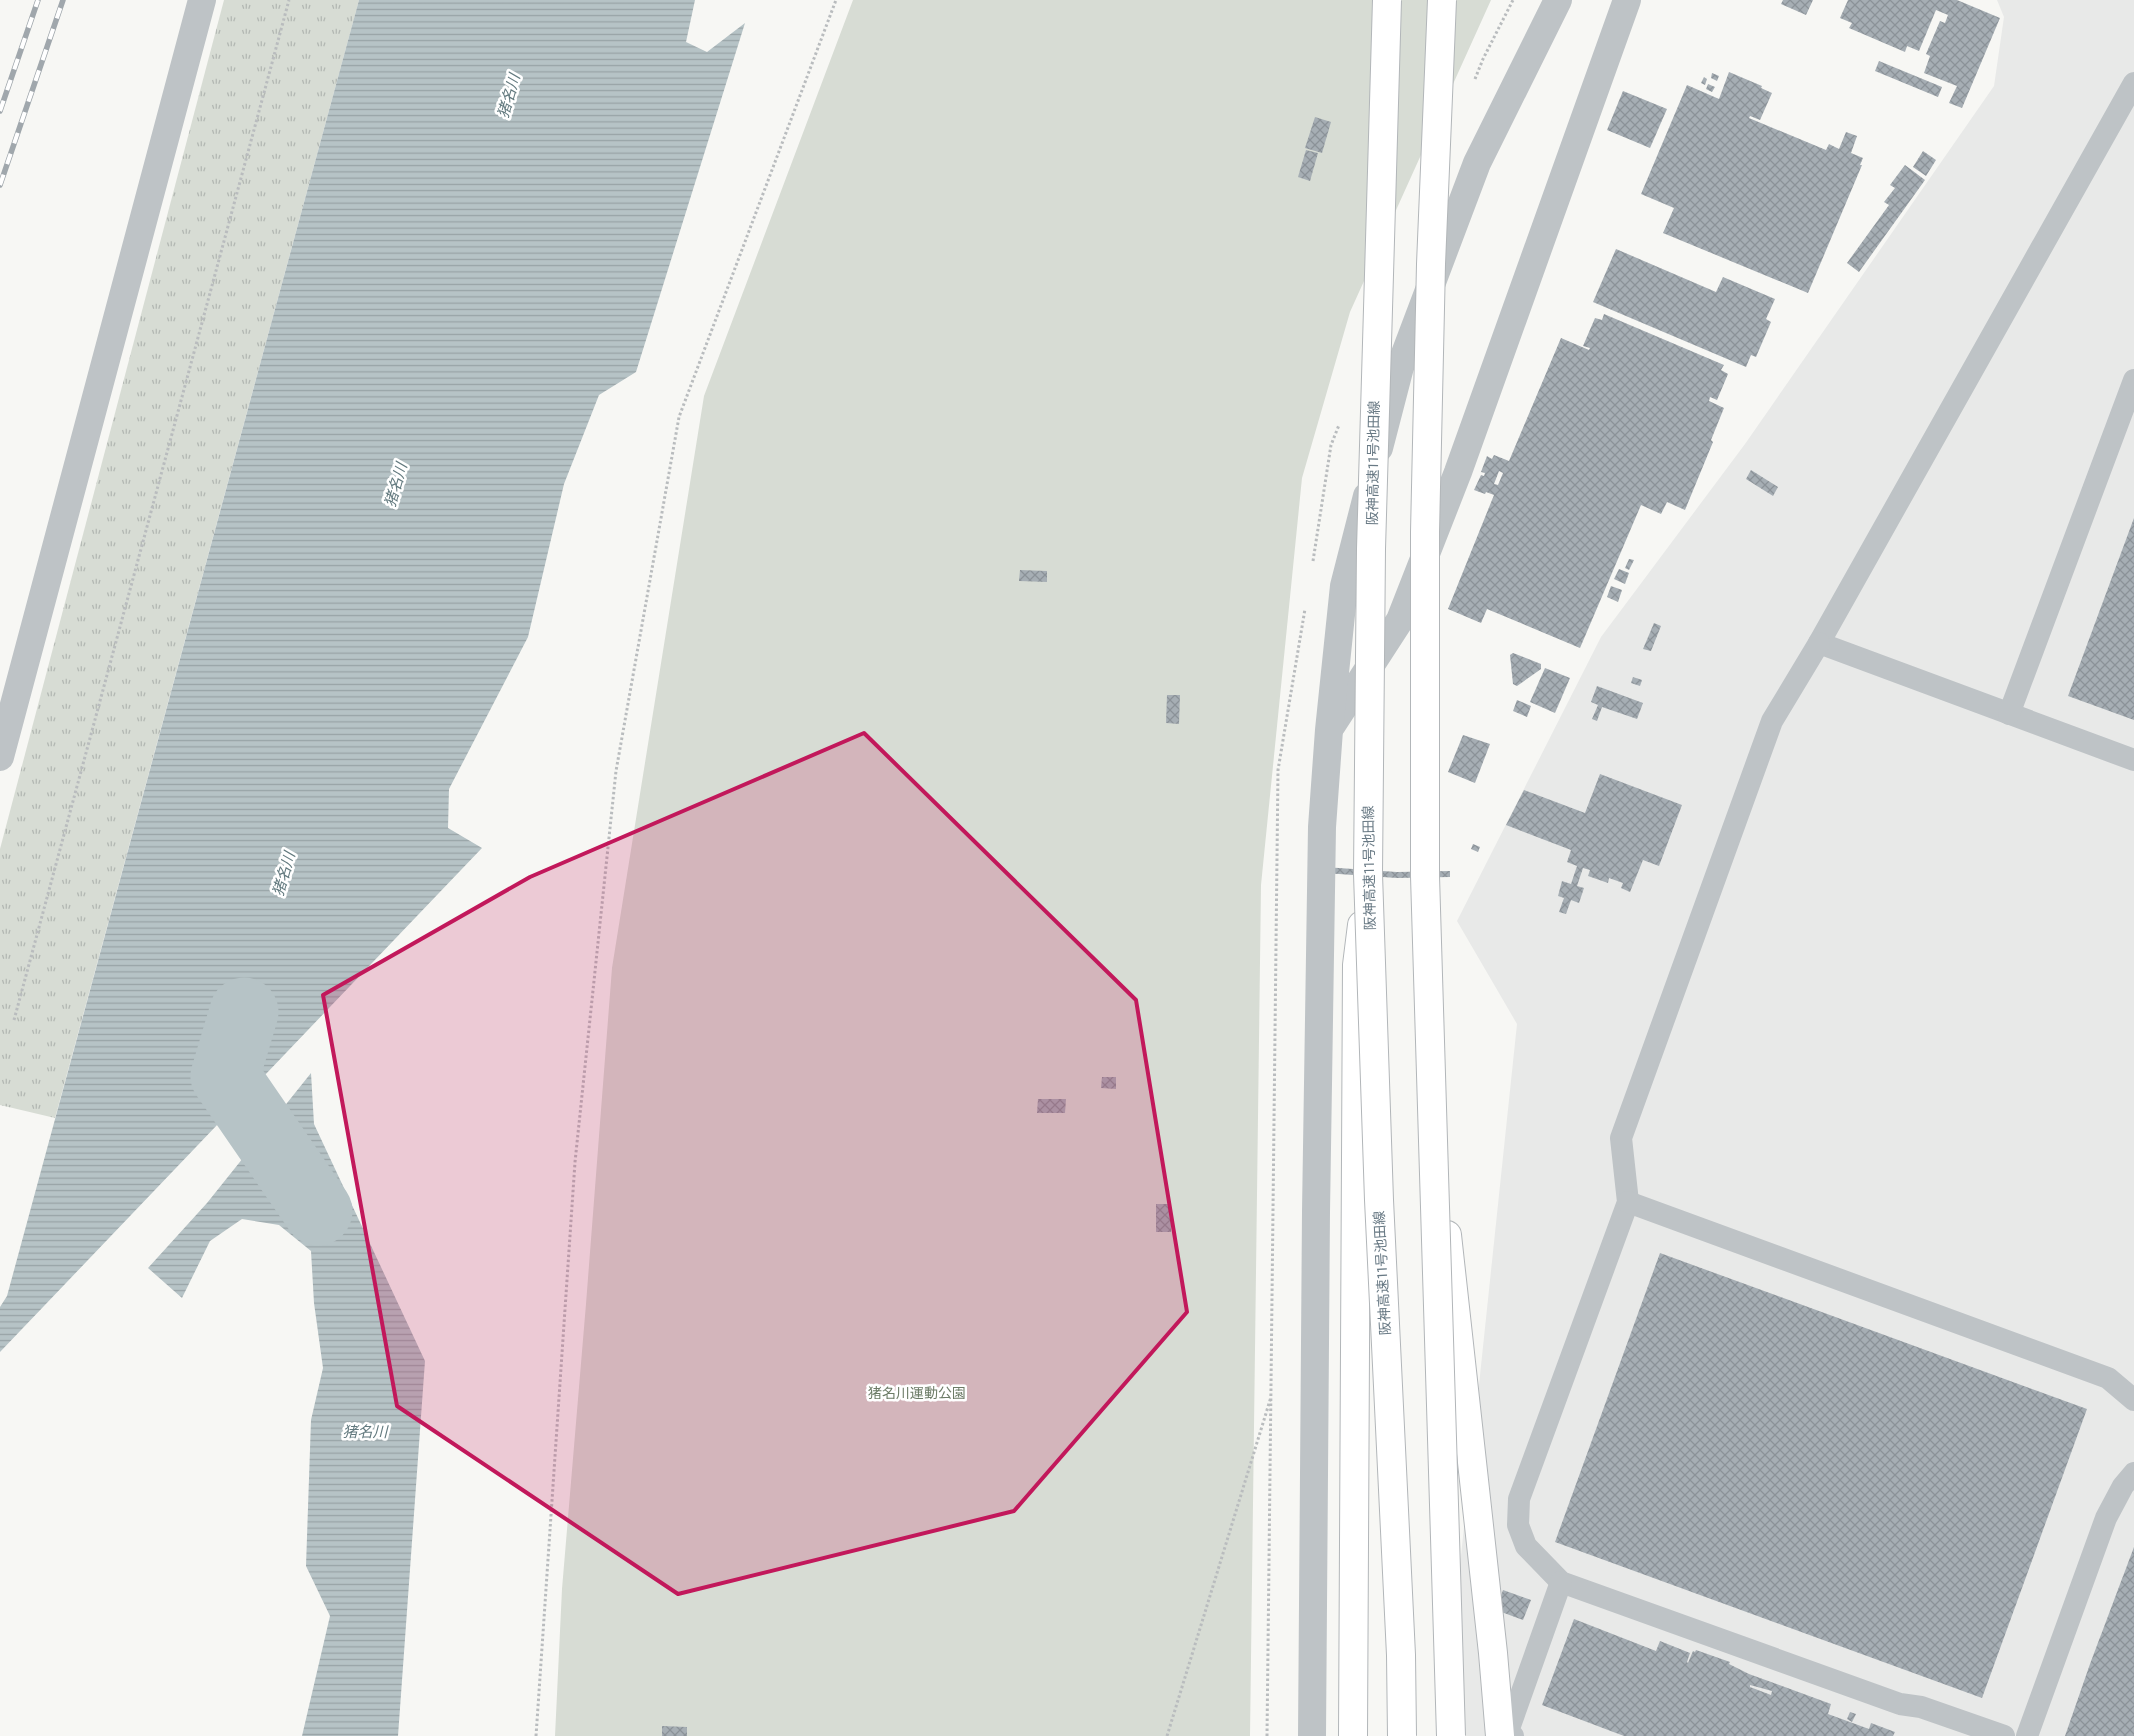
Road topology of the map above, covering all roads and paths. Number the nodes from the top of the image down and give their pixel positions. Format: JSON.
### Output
{"nodes":[{"id":1,"x":202,"y":0,"type":"edge"},
{"id":2,"x":289,"y":0,"type":"edge"},
{"id":3,"x":836,"y":0,"type":"edge"},
{"id":4,"x":1387,"y":0,"type":"edge"},
{"id":5,"x":1442,"y":0,"type":"edge"},
{"id":6,"x":1558,"y":0,"type":"edge"},
{"id":7,"x":1627,"y":0,"type":"edge"},
{"id":8,"x":2134,"y":83,"type":"edge"},
{"id":9,"x":2134,"y":380,"type":"edge"},
{"id":10,"x":1819,"y":642,"type":"junction"},
{"id":11,"x":2009,"y":714,"type":"junction"},
{"id":12,"x":1329,"y":730,"type":"junction"},
{"id":13,"x":0,"y":757,"type":"edge"},
{"id":14,"x":2134,"y":760,"type":"edge"},
{"id":15,"x":1368,"y":874,"type":"junction"},
{"id":16,"x":14,"y":1020,"type":"dead end"},
{"id":17,"x":1431,"y":1096,"type":"junction"},
{"id":18,"x":1628,"y":1202,"type":"junction"},
{"id":19,"x":1272,"y":1392,"type":"dead end"},
{"id":20,"x":2134,"y":1400,"type":"edge"},
{"id":21,"x":2134,"y":1473,"type":"edge"},
{"id":22,"x":1560,"y":1582,"type":"junction"},
{"id":23,"x":536,"y":1736,"type":"edge"},
{"id":24,"x":1167,"y":1736,"type":"edge"},
{"id":25,"x":1312,"y":1736,"type":"edge"},
{"id":26,"x":1353,"y":1736,"type":"edge"},
{"id":27,"x":1402,"y":1736,"type":"edge"},
{"id":28,"x":1451,"y":1736,"type":"edge"},
{"id":29,"x":1500,"y":1736,"type":"edge"},
{"id":30,"x":1513,"y":1736,"type":"edge"},
{"id":31,"x":2004,"y":1736,"type":"edge"},
{"id":32,"x":2027,"y":1736,"type":"edge"}],
"edges":[{"from":1,"to":13,"type":"street"},
{"from":2,"to":16,"type":"path"},
{"from":3,"to":23,"type":"path"},
{"from":4,"to":15,"type":"highway","name":"阪神高速11号池田線","bridge":true},
{"from":5,"to":17,"type":"highway","bridge":true},
{"from":6,"to":12,"type":"street"},
{"from":7,"to":12,"type":"street"},
{"from":8,"to":10,"type":"lane"},
{"from":9,"to":11,"type":"lane"},
{"from":10,"to":11,"type":"lane"},
{"from":10,"to":18,"type":"lane"},
{"from":11,"to":14,"type":"lane"},
{"from":12,"to":25,"type":"street"},
{"from":15,"to":26,"type":"highway","bridge":true},
{"from":15,"to":27,"type":"highway","name":"阪神高速11号池田線","bridge":true},
{"from":17,"to":28,"type":"highway","bridge":true},
{"from":17,"to":29,"type":"highway","bridge":true},
{"from":18,"to":20,"type":"lane"},
{"from":18,"to":22,"type":"lane"},
{"from":19,"to":24,"type":"path"},
{"from":21,"to":32,"type":"lane"},
{"from":22,"to":30,"type":"lane"},
{"from":22,"to":31,"type":"lane"}]}
